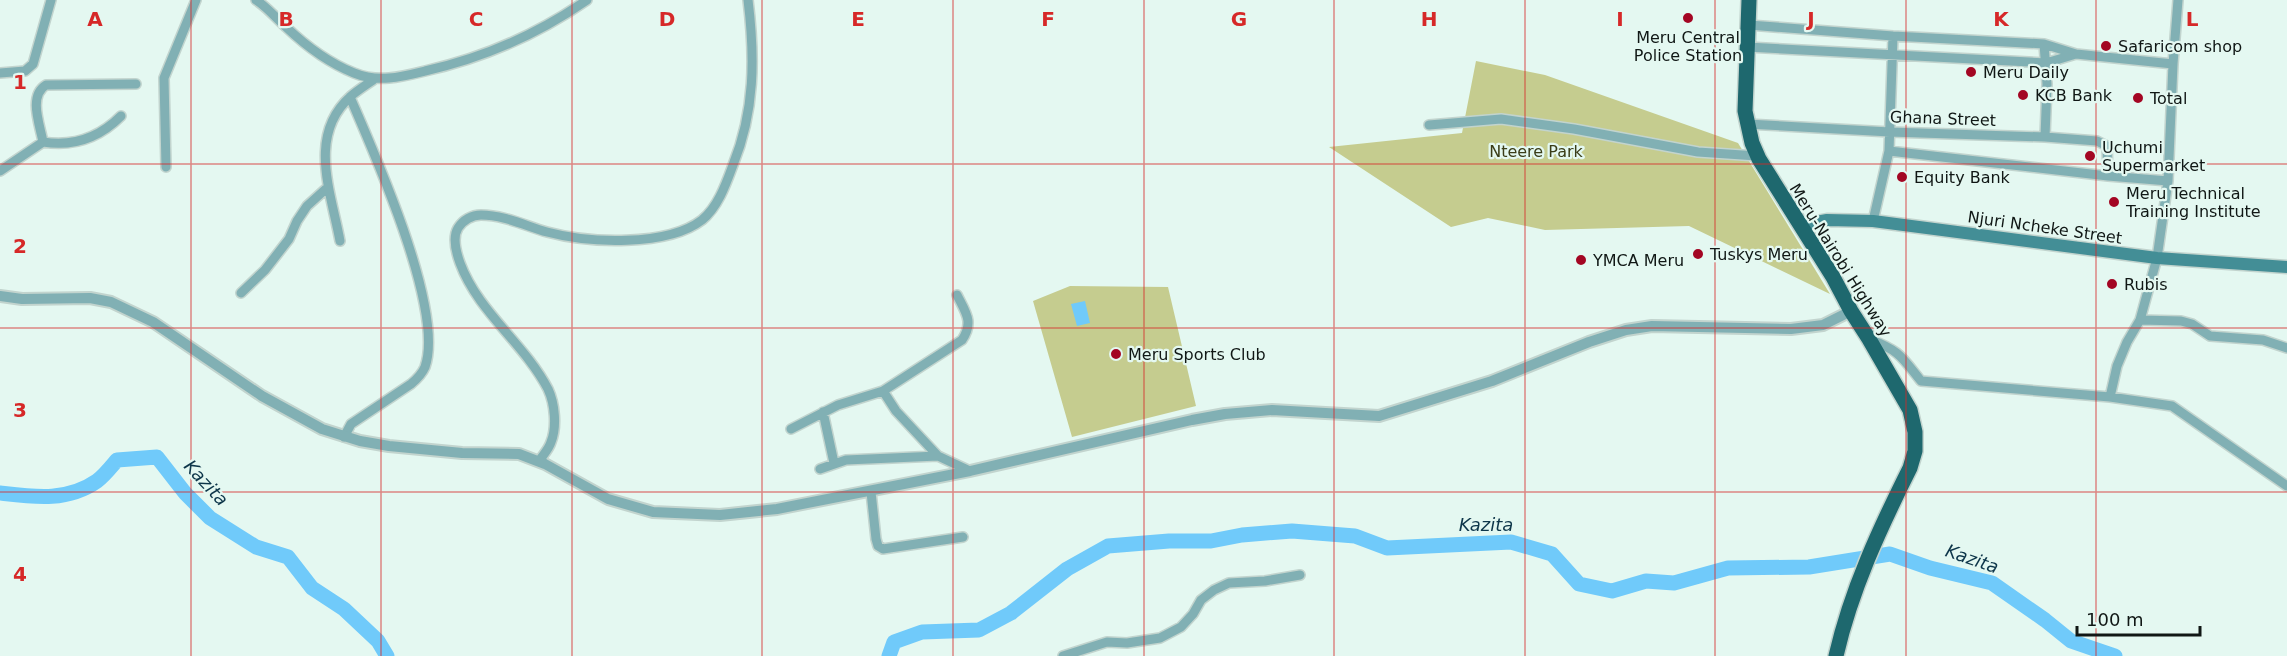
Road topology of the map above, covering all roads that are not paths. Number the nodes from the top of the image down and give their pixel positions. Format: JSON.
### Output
{"nodes":[{"id":1,"x":51,"y":0,"type":"edge"},
{"id":2,"x":196,"y":0,"type":"edge"},
{"id":3,"x":256,"y":0,"type":"edge"},
{"id":4,"x":587,"y":0,"type":"edge"},
{"id":5,"x":748,"y":0,"type":"edge"},
{"id":6,"x":1749,"y":0,"type":"edge"},
{"id":7,"x":2178,"y":0,"type":"edge"},
{"id":8,"x":1749,"y":25,"type":"junction"},
{"id":9,"x":1893,"y":36,"type":"junction"},
{"id":10,"x":2044,"y":44,"type":"junction"},
{"id":11,"x":1747,"y":47,"type":"junction"},
{"id":12,"x":2076,"y":54,"type":"junction"},
{"id":13,"x":1892,"y":55,"type":"junction"},
{"id":14,"x":2046,"y":63,"type":"junction"},
{"id":15,"x":2173,"y":64,"type":"junction"},
{"id":16,"x":0,"y":73,"type":"edge"},
{"id":17,"x":373,"y":80,"type":"junction"},
{"id":18,"x":136,"y":84,"type":"dead end"},
{"id":19,"x":350,"y":97,"type":"junction"},
{"id":20,"x":122,"y":116,"type":"dead end"},
{"id":21,"x":1747,"y":124,"type":"junction"},
{"id":22,"x":1429,"y":125,"type":"dead end"},
{"id":23,"x":1890,"y":132,"type":"junction"},
{"id":24,"x":2045,"y":137,"type":"junction"},
{"id":25,"x":43,"y":142,"type":"junction"},
{"id":26,"x":1889,"y":151,"type":"junction"},
{"id":27,"x":1757,"y":156,"type":"junction"},
{"id":28,"x":166,"y":167,"type":"dead end"},
{"id":29,"x":0,"y":171,"type":"edge"},
{"id":30,"x":2108,"y":176,"type":"junction"},
{"id":31,"x":2168,"y":181,"type":"junction"},
{"id":32,"x":328,"y":187,"type":"junction"},
{"id":33,"x":1873,"y":221,"type":"junction"},
{"id":34,"x":1800,"y":225,"type":"junction"},
{"id":35,"x":340,"y":241,"type":"dead end"},
{"id":36,"x":2157,"y":258,"type":"junction"},
{"id":37,"x":2287,"y":267,"type":"edge"},
{"id":38,"x":241,"y":293,"type":"dead end"},
{"id":39,"x":957,"y":295,"type":"dead end"},
{"id":40,"x":0,"y":296,"type":"edge"},
{"id":41,"x":1851,"y":311,"type":"junction"},
{"id":42,"x":2140,"y":320,"type":"junction"},
{"id":43,"x":1869,"y":339,"type":"junction"},
{"id":44,"x":2287,"y":348,"type":"edge"},
{"id":45,"x":883,"y":391,"type":"junction"},
{"id":46,"x":2110,"y":396,"type":"junction"},
{"id":47,"x":823,"y":412,"type":"junction"},
{"id":48,"x":791,"y":429,"type":"dead end"},
{"id":49,"x":344,"y":437,"type":"junction"},
{"id":50,"x":938,"y":456,"type":"junction"},
{"id":51,"x":539,"y":461,"type":"junction"},
{"id":52,"x":834,"y":463,"type":"junction"},
{"id":53,"x":820,"y":469,"type":"dead end"},
{"id":54,"x":970,"y":471,"type":"junction"},
{"id":55,"x":2287,"y":486,"type":"edge"},
{"id":56,"x":872,"y":492,"type":"junction"},
{"id":57,"x":963,"y":537,"type":"dead end"},
{"id":58,"x":1300,"y":574,"type":"dead end"},
{"id":59,"x":1063,"y":656,"type":"edge"},
{"id":60,"x":1836,"y":656,"type":"edge"}],
"edges":[{"from":1,"to":16,"type":"street"},
{"from":2,"to":28,"type":"street"},
{"from":3,"to":17,"type":"street"},
{"from":4,"to":17,"type":"street"},
{"from":5,"to":51,"type":"street"},
{"from":6,"to":8,"type":"highway","name":"Meru-Nairobi Highway"},
{"from":7,"to":15,"type":"street"},
{"from":8,"to":9,"type":"street"},
{"from":8,"to":11,"type":"highway","name":"Meru-Nairobi Highway"},
{"from":9,"to":10,"type":"street"},
{"from":9,"to":13,"type":"street"},
{"from":10,"to":12,"type":"street"},
{"from":10,"to":14,"type":"street"},
{"from":11,"to":13,"type":"street"},
{"from":11,"to":21,"type":"highway","name":"Meru-Nairobi Highway"},
{"from":12,"to":14,"type":"street"},
{"from":12,"to":15,"type":"street"},
{"from":13,"to":14,"type":"street"},
{"from":13,"to":23,"type":"street"},
{"from":14,"to":24,"type":"street"},
{"from":15,"to":31,"type":"street"},
{"from":17,"to":19,"type":"street"},
{"from":18,"to":25,"type":"street"},
{"from":19,"to":32,"type":"street"},
{"from":19,"to":49,"type":"street"},
{"from":20,"to":25,"type":"street"},
{"from":21,"to":23,"type":"street","name":"Ghana Street"},
{"from":21,"to":27,"type":"highway","name":"Meru-Nairobi Highway"},
{"from":22,"to":27,"type":"street"},
{"from":23,"to":24,"type":"street","name":"Ghana Street"},
{"from":23,"to":26,"type":"street"},
{"from":24,"to":30,"type":"street","name":"Ghana Street"},
{"from":25,"to":29,"type":"street"},
{"from":26,"to":30,"type":"street"},
{"from":26,"to":33,"type":"street"},
{"from":27,"to":34,"type":"highway","name":"Meru-Nairobi Highway"},
{"from":30,"to":31,"type":"street"},
{"from":31,"to":36,"type":"street"},
{"from":32,"to":35,"type":"street"},
{"from":32,"to":38,"type":"street"},
{"from":33,"to":34,"type":"main road","name":"Njuri Ncheke Street"},
{"from":33,"to":36,"type":"main road","name":"Njuri Ncheke Street"},
{"from":34,"to":41,"type":"highway","name":"Meru-Nairobi Highway"},
{"from":36,"to":37,"type":"main road","name":"Njuri Ncheke Street"},
{"from":36,"to":42,"type":"street"},
{"from":39,"to":45,"type":"street"},
{"from":40,"to":49,"type":"street"},
{"from":41,"to":43,"type":"highway","name":"Meru-Nairobi Highway"},
{"from":41,"to":54,"type":"street"},
{"from":42,"to":44,"type":"street"},
{"from":42,"to":46,"type":"street"},
{"from":43,"to":46,"type":"street"},
{"from":43,"to":60,"type":"highway","name":"Meru-Nairobi Highway"},
{"from":45,"to":47,"type":"street"},
{"from":45,"to":50,"type":"street"},
{"from":46,"to":55,"type":"street"},
{"from":47,"to":48,"type":"street"},
{"from":47,"to":52,"type":"street"},
{"from":49,"to":51,"type":"street"},
{"from":50,"to":52,"type":"street"},
{"from":50,"to":54,"type":"street"},
{"from":51,"to":56,"type":"street"},
{"from":52,"to":53,"type":"street"},
{"from":54,"to":56,"type":"street"},
{"from":56,"to":57,"type":"street"},
{"from":58,"to":59,"type":"street"}]}
